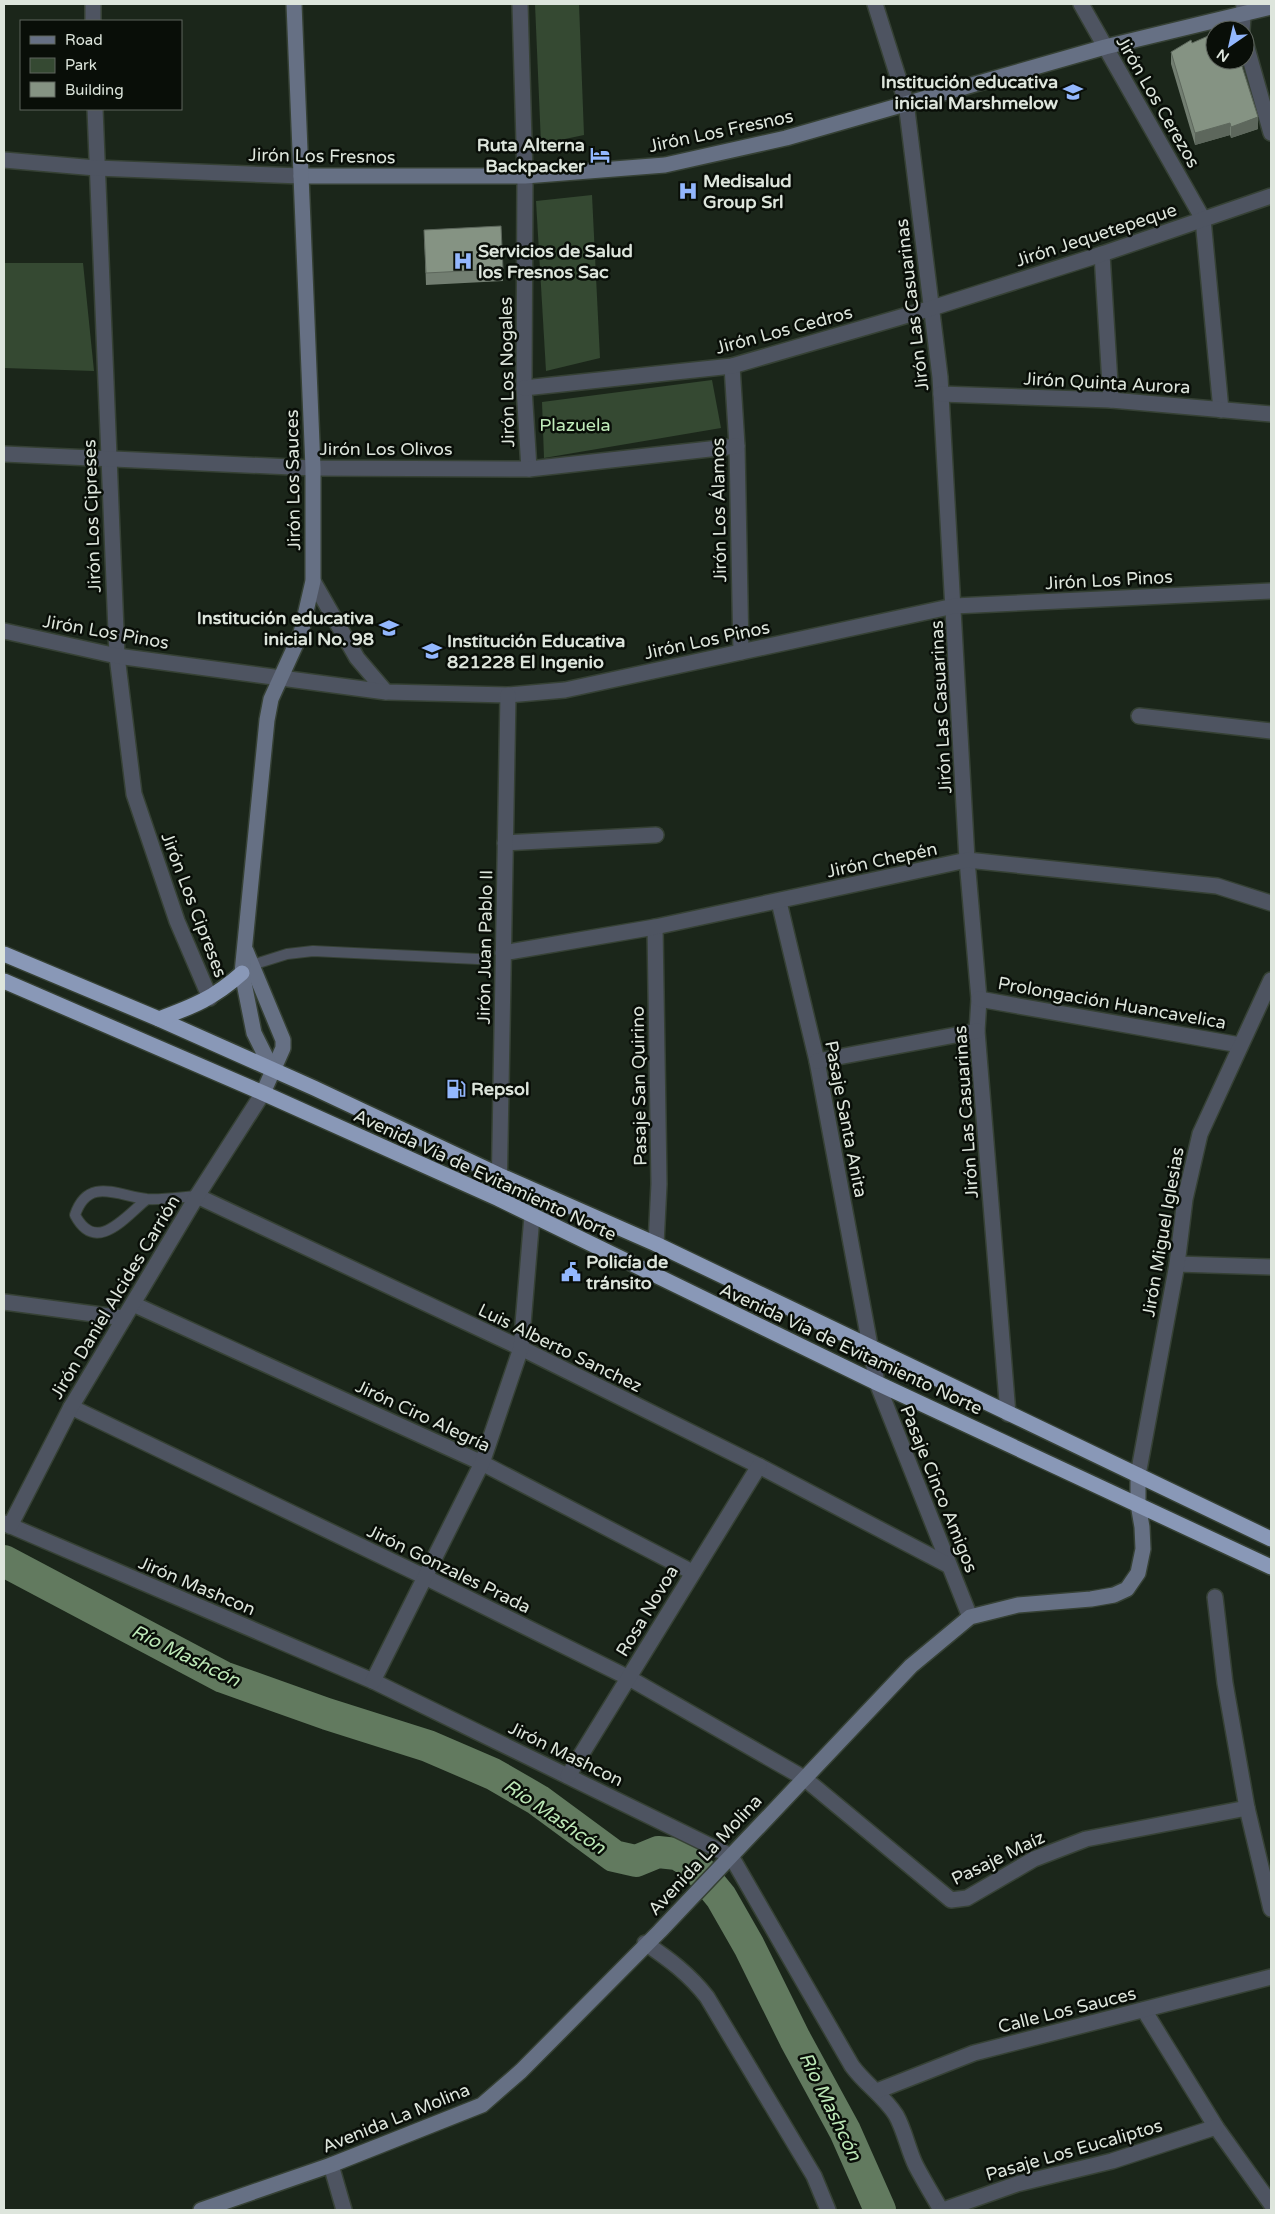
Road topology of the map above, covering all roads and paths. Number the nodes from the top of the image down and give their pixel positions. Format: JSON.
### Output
{"nodes":[{"id":1,"x":93,"y":4,"type":"edge"},
{"id":2,"x":294,"y":4,"type":"edge"},
{"id":3,"x":520,"y":4,"type":"edge"},
{"id":4,"x":875,"y":4,"type":"edge"},
{"id":5,"x":1081,"y":4,"type":"edge"},
{"id":6,"x":1271,"y":6,"type":"edge"},
{"id":7,"x":1244,"y":8,"type":"edge"},
{"id":8,"x":93,"y":20,"type":"edge"},
{"id":9,"x":1105,"y":47,"type":"junction"},
{"id":10,"x":1253,"y":70,"type":"edge"},
{"id":11,"x":906,"y":102,"type":"junction"},
{"id":12,"x":95,"y":110,"type":"edge"},
{"id":13,"x":1271,"y":132,"type":"edge"},
{"id":14,"x":4,"y":160,"type":"edge"},
{"id":15,"x":96,"y":168,"type":"junction"},
{"id":16,"x":301,"y":176,"type":"junction"},
{"id":17,"x":525,"y":176,"type":"junction"},
{"id":18,"x":1271,"y":196,"type":"edge"},
{"id":19,"x":1203,"y":219,"type":"junction"},
{"id":20,"x":1102,"y":254,"type":"junction"},
{"id":21,"x":932,"y":308,"type":"junction"},
{"id":22,"x":732,"y":366,"type":"junction"},
{"id":23,"x":524,"y":388,"type":"junction"},
{"id":24,"x":941,"y":394,"type":"junction"},
{"id":25,"x":1111,"y":400,"type":"junction"},
{"id":26,"x":1221,"y":410,"type":"junction"},
{"id":27,"x":1271,"y":414,"type":"edge"},
{"id":28,"x":737,"y":446,"type":"junction"},
{"id":29,"x":4,"y":454,"type":"edge"},
{"id":30,"x":109,"y":458,"type":"junction"},
{"id":31,"x":313,"y":468,"type":"junction"},
{"id":32,"x":529,"y":469,"type":"junction"},
{"id":33,"x":313,"y":581,"type":"junction"},
{"id":34,"x":1271,"y":591,"type":"edge"},
{"id":35,"x":954,"y":606,"type":"junction"},
{"id":36,"x":4,"y":631,"type":"edge"},
{"id":37,"x":741,"y":652,"type":"junction"},
{"id":38,"x":117,"y":656,"type":"junction"},
{"id":39,"x":280,"y":676,"type":"junction"},
{"id":40,"x":386,"y":692,"type":"junction"},
{"id":41,"x":508,"y":696,"type":"junction"},
{"id":42,"x":1139,"y":716,"type":"dead end"},
{"id":43,"x":1271,"y":731,"type":"edge"},
{"id":44,"x":656,"y":836,"type":"dead end"},
{"id":45,"x":505,"y":843,"type":"junction"},
{"id":46,"x":967,"y":860,"type":"junction"},
{"id":47,"x":779,"y":902,"type":"junction"},
{"id":48,"x":1271,"y":903,"type":"edge"},
{"id":49,"x":655,"y":927,"type":"junction"},
{"id":50,"x":503,"y":953,"type":"junction"},
{"id":51,"x":4,"y":954,"type":"edge"},
{"id":52,"x":478,"y":959,"type":"dead end"},
{"id":53,"x":34,"y":966,"type":"junction"},
{"id":54,"x":247,"y":969,"type":"junction"},
{"id":55,"x":1271,"y":980,"type":"edge"},
{"id":56,"x":4,"y":981,"type":"edge"},
{"id":57,"x":25,"y":990,"type":"junction"},
{"id":58,"x":210,"y":998,"type":"junction"},
{"id":59,"x":979,"y":999,"type":"junction"},
{"id":60,"x":159,"y":1019,"type":"junction"},
{"id":61,"x":978,"y":1030,"type":"junction"},
{"id":62,"x":1240,"y":1045,"type":"junction"},
{"id":63,"x":817,"y":1061,"type":"junction"},
{"id":64,"x":273,"y":1071,"type":"junction"},
{"id":65,"x":263,"y":1093,"type":"junction"},
{"id":66,"x":499,"y":1175,"type":"junction"},
{"id":67,"x":197,"y":1196,"type":"junction"},
{"id":68,"x":147,"y":1199,"type":"junction"},
{"id":69,"x":499,"y":1199,"type":"junction"},
{"id":70,"x":532,"y":1216,"type":"junction"},
{"id":71,"x":656,"y":1244,"type":"junction"},
{"id":72,"x":1177,"y":1264,"type":"junction"},
{"id":73,"x":1271,"y":1267,"type":"edge"},
{"id":74,"x":4,"y":1302,"type":"edge"},
{"id":75,"x":133,"y":1304,"type":"junction"},
{"id":76,"x":124,"y":1318,"type":"junction"},
{"id":77,"x":869,"y":1345,"type":"junction"},
{"id":78,"x":521,"y":1348,"type":"junction"},
{"id":79,"x":877,"y":1383,"type":"junction"},
{"id":80,"x":71,"y":1407,"type":"junction"},
{"id":81,"x":1008,"y":1414,"type":"junction"},
{"id":82,"x":482,"y":1463,"type":"junction"},
{"id":83,"x":759,"y":1466,"type":"junction"},
{"id":84,"x":1138,"y":1475,"type":"junction"},
{"id":85,"x":1138,"y":1504,"type":"junction"},
{"id":86,"x":7,"y":1524,"type":"edge"},
{"id":87,"x":1271,"y":1538,"type":"edge"},
{"id":88,"x":948,"y":1565,"type":"junction"},
{"id":89,"x":1271,"y":1567,"type":"edge"},
{"id":90,"x":692,"y":1572,"type":"junction"},
{"id":91,"x":425,"y":1577,"type":"junction"},
{"id":92,"x":1215,"y":1597,"type":"dead end"},
{"id":93,"x":970,"y":1617,"type":"junction"},
{"id":94,"x":629,"y":1678,"type":"junction"},
{"id":95,"x":373,"y":1682,"type":"junction"},
{"id":96,"x":568,"y":1776,"type":"junction"},
{"id":97,"x":804,"y":1778,"type":"junction"},
{"id":98,"x":1247,"y":1808,"type":"junction"},
{"id":99,"x":731,"y":1856,"type":"junction"},
{"id":100,"x":1271,"y":1909,"type":"edge"},
{"id":101,"x":646,"y":1943,"type":"junction"},
{"id":102,"x":1271,"y":1977,"type":"edge"},
{"id":103,"x":1144,"y":2010,"type":"junction"},
{"id":104,"x":877,"y":2091,"type":"junction"},
{"id":105,"x":1216,"y":2127,"type":"junction"},
{"id":106,"x":331,"y":2165,"type":"junction"},
{"id":107,"x":1271,"y":2204,"type":"edge"},
{"id":108,"x":202,"y":2210,"type":"edge"},
{"id":109,"x":344,"y":2210,"type":"edge"},
{"id":110,"x":828,"y":2210,"type":"edge"},
{"id":111,"x":942,"y":2210,"type":"edge"}],
"edges":[{"from":1,"to":8,"type":"street"},
{"from":2,"to":16,"type":"street","name":"Jirón Los Sauces"},
{"from":3,"to":17,"type":"street","name":"Jirón Los Nogales"},
{"from":4,"to":11,"type":"street","name":"Jirón Las Casuarinas"},
{"from":5,"to":9,"type":"street","name":"Jirón Los Cerezos"},
{"from":6,"to":7,"type":"street","name":"Jirón Los Fresnos"},
{"from":7,"to":9,"type":"street","name":"Jirón Los Fresnos"},
{"from":9,"to":11,"type":"street","name":"Jirón Los Fresnos"},
{"from":9,"to":19,"type":"street","name":"Jirón Los Cerezos"},
{"from":10,"to":13,"type":"street"},
{"from":11,"to":17,"type":"street","name":"Jirón Los Fresnos"},
{"from":11,"to":21,"type":"street","name":"Jirón Las Casuarinas"},
{"from":12,"to":15,"type":"street","name":"Jirón Los Cipreses"},
{"from":14,"to":15,"type":"street","name":"Jirón Los Fresnos"},
{"from":15,"to":16,"type":"street","name":"Jirón Los Fresnos"},
{"from":15,"to":30,"type":"street","name":"Jirón Los Cipreses"},
{"from":16,"to":17,"type":"street","name":"Jirón Los Fresnos"},
{"from":16,"to":31,"type":"street","name":"Jirón Los Sauces"},
{"from":17,"to":23,"type":"street","name":"Jirón Los Nogales"},
{"from":18,"to":19,"type":"street","name":"Jirón Jequetepeque"},
{"from":19,"to":20,"type":"street","name":"Jirón Jequetepeque"},
{"from":19,"to":26,"type":"street"},
{"from":20,"to":21,"type":"street","name":"Jirón Jequetepeque"},
{"from":20,"to":25,"type":"street"},
{"from":21,"to":22,"type":"street","name":"Jirón Los Cedros"},
{"from":21,"to":24,"type":"street","name":"Jirón Las Casuarinas"},
{"from":22,"to":23,"type":"street","name":"Jirón Los Cedros"},
{"from":22,"to":28,"type":"street","name":"Jirón Los Álamos"},
{"from":23,"to":32,"type":"street","name":"Jirón Los Nogales"},
{"from":24,"to":25,"type":"street","name":"Jirón Quinta Aurora"},
{"from":24,"to":35,"type":"street","name":"Jirón Las Casuarinas"},
{"from":25,"to":26,"type":"street","name":"Jirón Quinta Aurora"},
{"from":26,"to":27,"type":"street","name":"Jirón Quinta Aurora"},
{"from":28,"to":32,"type":"street","name":"Jirón Los Olivos"},
{"from":28,"to":37,"type":"street","name":"Jirón Los Álamos"},
{"from":29,"to":30,"type":"street","name":"Jirón Los Olivos"},
{"from":30,"to":31,"type":"street","name":"Jirón Los Olivos"},
{"from":30,"to":38,"type":"street","name":"Jirón Los Cipreses"},
{"from":31,"to":32,"type":"street","name":"Jirón Los Olivos"},
{"from":31,"to":33,"type":"street","name":"Jirón Los Sauces"},
{"from":33,"to":39,"type":"street","name":"Jirón Los Sauces"},
{"from":33,"to":40,"type":"street"},
{"from":34,"to":35,"type":"street","name":"Jirón Los Pinos"},
{"from":35,"to":37,"type":"street","name":"Jirón Los Pinos"},
{"from":35,"to":46,"type":"street","name":"Jirón Las Casuarinas"},
{"from":36,"to":38,"type":"street","name":"Jirón Los Pinos"},
{"from":37,"to":41,"type":"street","name":"Jirón Los Pinos"},
{"from":38,"to":39,"type":"street","name":"Jirón Los Pinos"},
{"from":38,"to":58,"type":"street","name":"Jirón Los Cipreses"},
{"from":39,"to":40,"type":"street","name":"Jirón Los Pinos"},
{"from":39,"to":54,"type":"street","name":"Jirón Los Sauces"},
{"from":40,"to":41,"type":"street","name":"Jirón Los Pinos"},
{"from":41,"to":45,"type":"street","name":"Jirón Juan Pablo II"},
{"from":42,"to":43,"type":"street"},
{"from":44,"to":45,"type":"street"},
{"from":45,"to":50,"type":"street","name":"Jirón Juan Pablo II"},
{"from":46,"to":47,"type":"street","name":"Jirón Chepén"},
{"from":46,"to":48,"type":"street","name":"Jirón Chepén"},
{"from":46,"to":59,"type":"street","name":"Jirón Las Casuarinas"},
{"from":47,"to":49,"type":"street","name":"Jirón Chepén"},
{"from":47,"to":63,"type":"street","name":"Pasaje Santa Anita"},
{"from":49,"to":50,"type":"street","name":"Jirón Chepén"},
{"from":49,"to":71,"type":"street","name":"Pasaje San Quirino"},
{"from":50,"to":66,"type":"street","name":"Jirón Juan Pablo II"},
{"from":51,"to":53,"type":"highway","name":"Avenida Vía de Evitamiento Norte"},
{"from":52,"to":54,"type":"lane"},
{"from":53,"to":57,"type":"highway"},
{"from":53,"to":60,"type":"highway","name":"Avenida Vía de Evitamiento Norte"},
{"from":54,"to":58,"type":"highway"},
{"from":54,"to":64,"type":"street","name":"Jirón Los Sauces"},
{"from":54,"to":64,"type":"street","name":"Jirón Los Sauces"},
{"from":55,"to":62,"type":"street","name":"Jirón Miguel Iglesias"},
{"from":56,"to":57,"type":"highway","name":"Avenida Vía de Evitamiento Norte"},
{"from":57,"to":65,"type":"highway","name":"Avenida Vía de Evitamiento Norte"},
{"from":58,"to":60,"type":"highway"},
{"from":59,"to":61,"type":"street","name":"Jirón Las Casuarinas"},
{"from":59,"to":62,"type":"street","name":"Prolongación Huancavelica"},
{"from":60,"to":64,"type":"highway","name":"Avenida Vía de Evitamiento Norte"},
{"from":61,"to":63,"type":"street"},
{"from":61,"to":81,"type":"street","name":"Jirón Las Casuarinas"},
{"from":62,"to":72,"type":"street","name":"Jirón Miguel Iglesias"},
{"from":63,"to":77,"type":"street","name":"Pasaje Santa Anita"},
{"from":64,"to":65,"type":"street"},
{"from":64,"to":66,"type":"highway","name":"Avenida Vía de Evitamiento Norte"},
{"from":65,"to":67,"type":"street","name":"Jirón Daniel Alcides Carrión"},
{"from":65,"to":69,"type":"highway","name":"Avenida Vía de Evitamiento Norte"},
{"from":66,"to":69,"type":"street","name":"Jirón Juan Pablo II"},
{"from":66,"to":71,"type":"highway","name":"Avenida Vía de Evitamiento Norte"},
{"from":67,"to":68,"type":"lane","name":"Luis Alberto Sanchez"},
{"from":67,"to":75,"type":"street","name":"Jirón Daniel Alcides Carrión"},
{"from":67,"to":78,"type":"street","name":"Luis Alberto Sanchez"},
{"from":68,"to":68,"type":"lane","name":"Luis Alberto Sanchez"},
{"from":69,"to":70,"type":"highway","name":"Avenida Vía de Evitamiento Norte"},
{"from":70,"to":78,"type":"street"},
{"from":70,"to":79,"type":"highway","name":"Avenida Vía de Evitamiento Norte"},
{"from":71,"to":77,"type":"highway","name":"Avenida Vía de Evitamiento Norte"},
{"from":72,"to":73,"type":"street"},
{"from":72,"to":84,"type":"street","name":"Jirón Miguel Iglesias"},
{"from":74,"to":76,"type":"street"},
{"from":75,"to":76,"type":"street","name":"Jirón Daniel Alcides Carrión"},
{"from":75,"to":82,"type":"street","name":"Jirón Ciro Alegría"},
{"from":76,"to":80,"type":"street","name":"Jirón Daniel Alcides Carrión"},
{"from":77,"to":79,"type":"street","name":"Pasaje Cinco Amigos"},
{"from":77,"to":81,"type":"highway","name":"Avenida Vía de Evitamiento Norte"},
{"from":78,"to":82,"type":"street"},
{"from":78,"to":83,"type":"street","name":"Luis Alberto Sanchez"},
{"from":79,"to":85,"type":"highway","name":"Avenida Vía de Evitamiento Norte"},
{"from":79,"to":88,"type":"street","name":"Pasaje Cinco Amigos"},
{"from":80,"to":86,"type":"street","name":"Jirón Daniel Alcides Carrión"},
{"from":80,"to":91,"type":"street","name":"Jirón Gonzales Prada"},
{"from":81,"to":84,"type":"highway","name":"Avenida Vía de Evitamiento Norte"},
{"from":82,"to":90,"type":"street","name":"Jirón Ciro Alegría"},
{"from":82,"to":91,"type":"street"},
{"from":83,"to":88,"type":"street","name":"Luis Alberto Sanchez"},
{"from":83,"to":90,"type":"street","name":"Rosa Novoa"},
{"from":84,"to":85,"type":"street","name":"Avenida La Molina"},
{"from":84,"to":87,"type":"highway","name":"Avenida Vía de Evitamiento Norte"},
{"from":85,"to":89,"type":"highway","name":"Avenida Vía de Evitamiento Norte"},
{"from":85,"to":93,"type":"street","name":"Avenida La Molina"},
{"from":86,"to":95,"type":"street","name":"Jirón Mashcon"},
{"from":88,"to":93,"type":"street","name":"Pasaje Cinco Amigos"},
{"from":90,"to":94,"type":"street","name":"Rosa Novoa"},
{"from":91,"to":94,"type":"street","name":"Jirón Gonzales Prada"},
{"from":91,"to":95,"type":"street"},
{"from":92,"to":98,"type":"street"},
{"from":93,"to":97,"type":"street","name":"Avenida La Molina"},
{"from":94,"to":96,"type":"street","name":"Rosa Novoa"},
{"from":94,"to":97,"type":"street","name":"Jirón Gonzales Prada"},
{"from":95,"to":96,"type":"street","name":"Jirón Mashcon"},
{"from":96,"to":99,"type":"street","name":"Jirón Mashcon"},
{"from":97,"to":98,"type":"street","name":"Pasaje Maíz"},
{"from":97,"to":99,"type":"street","name":"Avenida La Molina"},
{"from":98,"to":100,"type":"street"},
{"from":99,"to":101,"type":"street","name":"Avenida La Molina"},
{"from":99,"to":104,"type":"street"},
{"from":101,"to":106,"type":"street","name":"Avenida La Molina"},
{"from":101,"to":110,"type":"street"},
{"from":102,"to":103,"type":"street","name":"Calle Los Sauces"},
{"from":103,"to":104,"type":"street","name":"Calle Los Sauces"},
{"from":103,"to":105,"type":"street"},
{"from":104,"to":111,"type":"street"},
{"from":105,"to":107,"type":"street"},
{"from":105,"to":111,"type":"street","name":"Pasaje Los Eucaliptos"},
{"from":106,"to":108,"type":"street","name":"Avenida La Molina"},
{"from":106,"to":109,"type":"street"}]}
